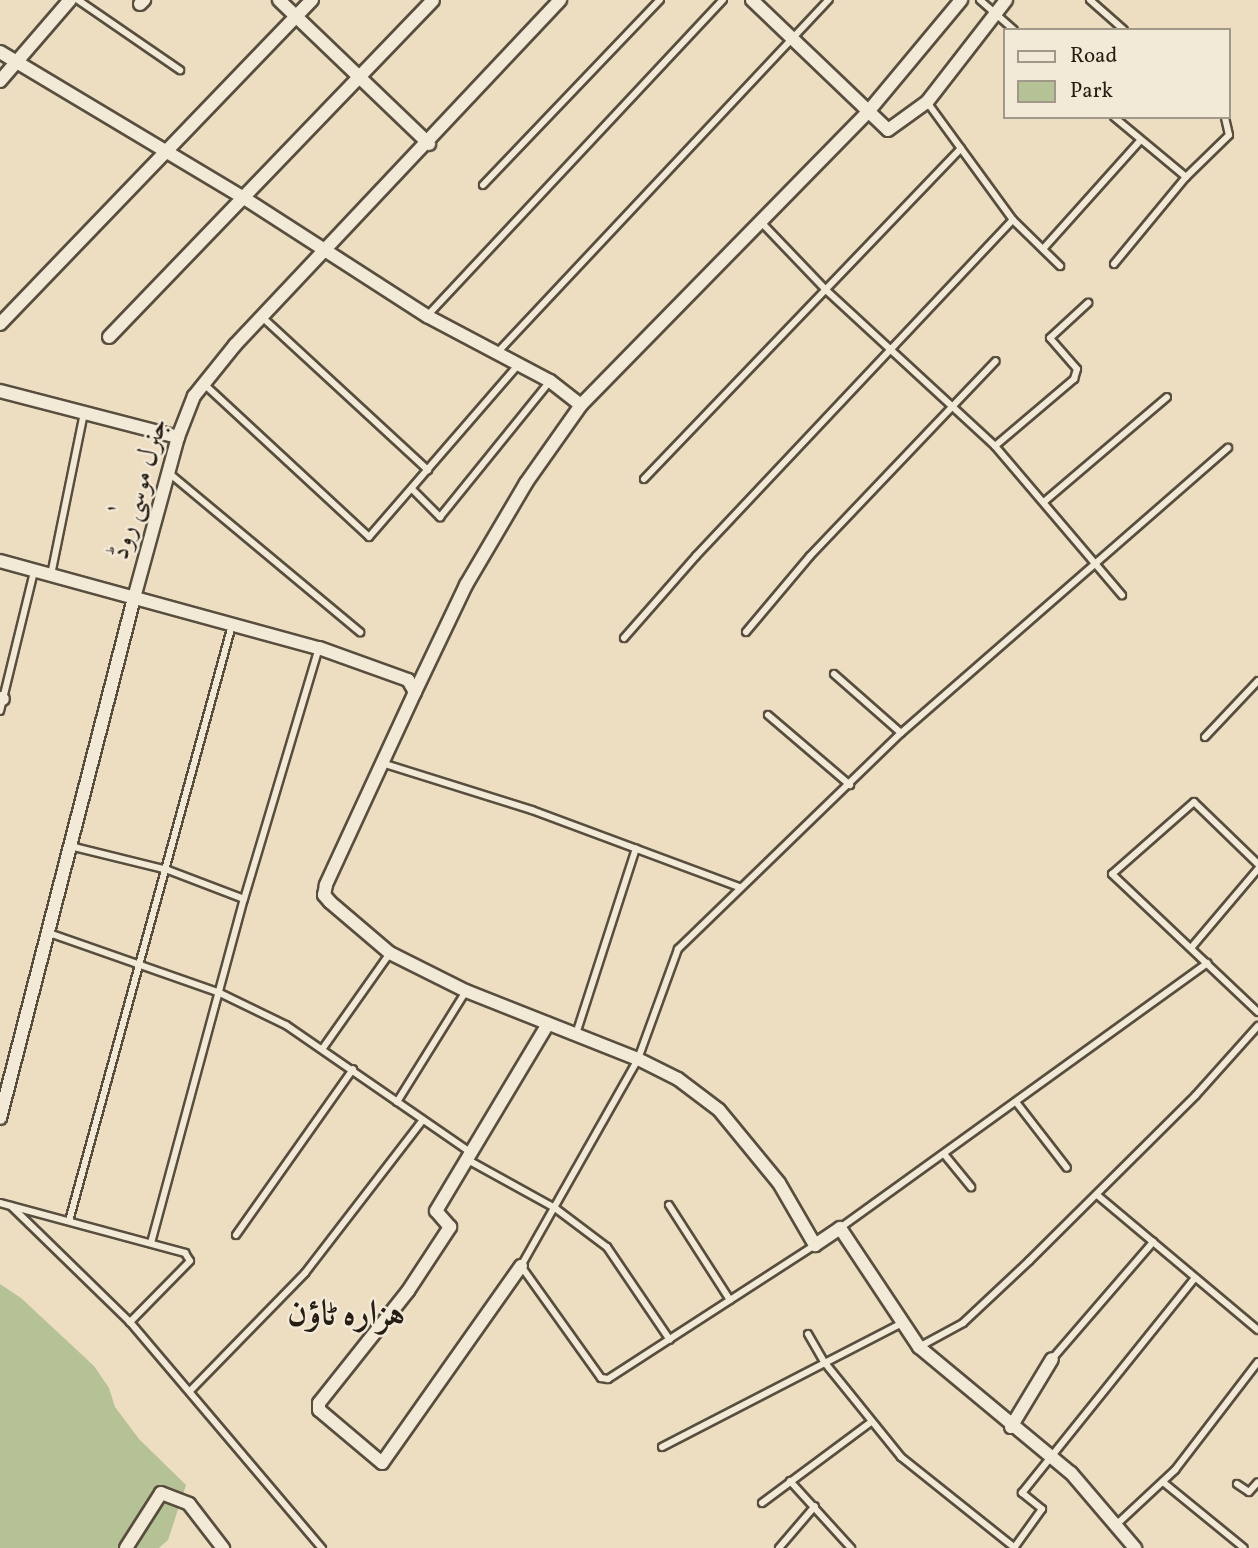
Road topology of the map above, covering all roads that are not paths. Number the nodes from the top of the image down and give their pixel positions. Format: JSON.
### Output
{"nodes":[{"id":1,"x":70,"y":0,"type":"edge"},
{"id":2,"x":78,"y":0,"type":"edge"},
{"id":3,"x":279,"y":0,"type":"edge"},
{"id":4,"x":312,"y":0,"type":"edge"},
{"id":5,"x":433,"y":0,"type":"edge"},
{"id":6,"x":560,"y":0,"type":"edge"},
{"id":7,"x":660,"y":0,"type":"edge"},
{"id":8,"x":723,"y":0,"type":"edge"},
{"id":9,"x":752,"y":0,"type":"edge"},
{"id":10,"x":829,"y":0,"type":"edge"},
{"id":11,"x":961,"y":0,"type":"edge"},
{"id":12,"x":980,"y":0,"type":"edge"},
{"id":13,"x":1006,"y":0,"type":"edge"},
{"id":14,"x":1090,"y":0,"type":"edge"},
{"id":15,"x":995,"y":13,"type":"junction"},
{"id":16,"x":297,"y":17,"type":"junction"},
{"id":17,"x":1012,"y":28,"type":"edge"},
{"id":18,"x":1122,"y":28,"type":"edge"},
{"id":19,"x":795,"y":39,"type":"junction"},
{"id":20,"x":0,"y":52,"type":"edge"},
{"id":21,"x":17,"y":62,"type":"junction"},
{"id":22,"x":180,"y":70,"type":"dead end"},
{"id":23,"x":362,"y":77,"type":"junction"},
{"id":24,"x":0,"y":81,"type":"edge"},
{"id":25,"x":927,"y":102,"type":"junction"},
{"id":26,"x":867,"y":113,"type":"junction"},
{"id":27,"x":1116,"y":119,"type":"edge"},
{"id":28,"x":1225,"y":119,"type":"edge"},
{"id":29,"x":1140,"y":141,"type":"junction"},
{"id":30,"x":429,"y":144,"type":"junction"},
{"id":31,"x":961,"y":148,"type":"junction"},
{"id":32,"x":163,"y":150,"type":"junction"},
{"id":33,"x":1186,"y":177,"type":"junction"},
{"id":34,"x":483,"y":185,"type":"dead end"},
{"id":35,"x":244,"y":198,"type":"junction"},
{"id":36,"x":1013,"y":220,"type":"junction"},
{"id":37,"x":760,"y":221,"type":"junction"},
{"id":38,"x":1043,"y":249,"type":"junction"},
{"id":39,"x":323,"y":251,"type":"junction"},
{"id":40,"x":1114,"y":264,"type":"dead end"},
{"id":41,"x":1060,"y":266,"type":"dead end"},
{"id":42,"x":826,"y":290,"type":"junction"},
{"id":43,"x":1088,"y":303,"type":"dead end"},
{"id":44,"x":427,"y":316,"type":"junction"},
{"id":45,"x":262,"y":317,"type":"junction"},
{"id":46,"x":0,"y":324,"type":"edge"},
{"id":47,"x":109,"y":337,"type":"dead end"},
{"id":48,"x":892,"y":350,"type":"junction"},
{"id":49,"x":495,"y":355,"type":"junction"},
{"id":50,"x":996,"y":361,"type":"dead end"},
{"id":51,"x":516,"y":367,"type":"junction"},
{"id":52,"x":550,"y":381,"type":"junction"},
{"id":53,"x":202,"y":383,"type":"junction"},
{"id":54,"x":0,"y":391,"type":"edge"},
{"id":55,"x":1167,"y":397,"type":"dead end"},
{"id":56,"x":581,"y":405,"type":"junction"},
{"id":57,"x":954,"y":408,"type":"junction"},
{"id":58,"x":85,"y":412,"type":"junction"},
{"id":59,"x":178,"y":437,"type":"junction"},
{"id":60,"x":995,"y":446,"type":"junction"},
{"id":61,"x":1228,"y":448,"type":"dead end"},
{"id":62,"x":428,"y":471,"type":"junction"},
{"id":63,"x":169,"y":473,"type":"junction"},
{"id":64,"x":644,"y":479,"type":"dead end"},
{"id":65,"x":412,"y":489,"type":"junction"},
{"id":66,"x":1045,"y":500,"type":"junction"},
{"id":67,"x":1094,"y":560,"type":"junction"},
{"id":68,"x":0,"y":561,"type":"edge"},
{"id":69,"x":34,"y":570,"type":"junction"},
{"id":70,"x":51,"y":575,"type":"junction"},
{"id":71,"x":1122,"y":595,"type":"dead end"},
{"id":72,"x":134,"y":598,"type":"junction"},
{"id":73,"x":232,"y":625,"type":"junction"},
{"id":74,"x":360,"y":632,"type":"dead end"},
{"id":75,"x":746,"y":632,"type":"dead end"},
{"id":76,"x":624,"y":638,"type":"dead end"},
{"id":77,"x":319,"y":648,"type":"junction"},
{"id":78,"x":834,"y":674,"type":"dead end"},
{"id":79,"x":1258,"y":681,"type":"edge"},
{"id":80,"x":415,"y":692,"type":"junction"},
{"id":81,"x":1,"y":703,"type":"edge"},
{"id":82,"x":768,"y":715,"type":"dead end"},
{"id":83,"x":901,"y":733,"type":"junction"},
{"id":84,"x":1205,"y":737,"type":"dead end"},
{"id":85,"x":382,"y":763,"type":"junction"},
{"id":86,"x":850,"y":785,"type":"junction"},
{"id":87,"x":68,"y":846,"type":"junction"},
{"id":88,"x":636,"y":848,"type":"junction"},
{"id":89,"x":1258,"y":864,"type":"edge"},
{"id":90,"x":1258,"y":869,"type":"edge"},
{"id":91,"x":168,"y":870,"type":"junction"},
{"id":92,"x":739,"y":887,"type":"junction"},
{"id":93,"x":244,"y":899,"type":"junction"},
{"id":94,"x":46,"y":932,"type":"junction"},
{"id":95,"x":1191,"y":948,"type":"junction"},
{"id":96,"x":390,"y":953,"type":"junction"},
{"id":97,"x":143,"y":964,"type":"junction"},
{"id":98,"x":1207,"y":964,"type":"junction"},
{"id":99,"x":466,"y":991,"type":"junction"},
{"id":100,"x":220,"y":993,"type":"junction"},
{"id":101,"x":1258,"y":1012,"type":"edge"},
{"id":102,"x":548,"y":1024,"type":"junction"},
{"id":103,"x":1258,"y":1026,"type":"edge"},
{"id":104,"x":576,"y":1034,"type":"junction"},
{"id":105,"x":324,"y":1048,"type":"junction"},
{"id":106,"x":638,"y":1059,"type":"junction"},
{"id":107,"x":353,"y":1069,"type":"junction"},
{"id":108,"x":1016,"y":1101,"type":"junction"},
{"id":109,"x":397,"y":1102,"type":"junction"},
{"id":110,"x":0,"y":1118,"type":"edge"},
{"id":111,"x":423,"y":1120,"type":"junction"},
{"id":112,"x":944,"y":1154,"type":"junction"},
{"id":113,"x":470,"y":1157,"type":"junction"},
{"id":114,"x":1067,"y":1168,"type":"dead end"},
{"id":115,"x":971,"y":1187,"type":"dead end"},
{"id":116,"x":1097,"y":1195,"type":"junction"},
{"id":117,"x":0,"y":1203,"type":"edge"},
{"id":118,"x":669,"y":1205,"type":"dead end"},
{"id":119,"x":11,"y":1206,"type":"junction"},
{"id":120,"x":555,"y":1208,"type":"junction"},
{"id":121,"x":69,"y":1221,"type":"junction"},
{"id":122,"x":840,"y":1228,"type":"junction"},
{"id":123,"x":236,"y":1235,"type":"dead end"},
{"id":124,"x":1153,"y":1242,"type":"junction"},
{"id":125,"x":151,"y":1243,"type":"junction"},
{"id":126,"x":815,"y":1245,"type":"junction"},
{"id":127,"x":521,"y":1266,"type":"junction"},
{"id":128,"x":1195,"y":1278,"type":"junction"},
{"id":129,"x":730,"y":1300,"type":"junction"},
{"id":130,"x":130,"y":1322,"type":"junction"},
{"id":131,"x":903,"y":1323,"type":"junction"},
{"id":132,"x":1258,"y":1330,"type":"edge"},
{"id":133,"x":808,"y":1334,"type":"dead end"},
{"id":134,"x":670,"y":1340,"type":"junction"},
{"id":135,"x":919,"y":1347,"type":"junction"},
{"id":136,"x":1052,"y":1359,"type":"joint"},
{"id":137,"x":1258,"y":1362,"type":"edge"},
{"id":138,"x":825,"y":1363,"type":"junction"},
{"id":139,"x":190,"y":1391,"type":"junction"},
{"id":140,"x":871,"y":1422,"type":"junction"},
{"id":141,"x":1011,"y":1427,"type":"junction"},
{"id":142,"x":662,"y":1447,"type":"dead end"},
{"id":143,"x":1050,"y":1457,"type":"junction"},
{"id":144,"x":790,"y":1481,"type":"junction"},
{"id":145,"x":1163,"y":1482,"type":"junction"},
{"id":146,"x":1258,"y":1482,"type":"edge"},
{"id":147,"x":1237,"y":1484,"type":"dead end"},
{"id":148,"x":762,"y":1503,"type":"dead end"},
{"id":149,"x":815,"y":1506,"type":"junction"},
{"id":150,"x":1116,"y":1525,"type":"junction"},
{"id":151,"x":320,"y":1547,"type":"edge"},
{"id":152,"x":126,"y":1548,"type":"edge"},
{"id":153,"x":223,"y":1548,"type":"edge"},
{"id":154,"x":779,"y":1548,"type":"edge"},
{"id":155,"x":852,"y":1548,"type":"edge"},
{"id":156,"x":1014,"y":1548,"type":"edge"},
{"id":157,"x":1135,"y":1548,"type":"edge"},
{"id":158,"x":1244,"y":1548,"type":"edge"}],
"edges":[{"from":1,"to":21,"type":"street"},
{"from":2,"to":22,"type":"lane"},
{"from":3,"to":16,"type":"street"},
{"from":4,"to":16,"type":"street"},
{"from":5,"to":23,"type":"street"},
{"from":6,"to":30,"type":"street","name":"جنرل موسیٰ روڈ"},
{"from":7,"to":34,"type":"lane"},
{"from":8,"to":44,"type":"lane"},
{"from":9,"to":19,"type":"street"},
{"from":10,"to":19,"type":"lane"},
{"from":11,"to":26,"type":"street"},
{"from":12,"to":15,"type":"lane"},
{"from":13,"to":15,"type":"street"},
{"from":14,"to":18,"type":"lane"},
{"from":15,"to":17,"type":"lane"},
{"from":15,"to":25,"type":"street"},
{"from":16,"to":23,"type":"street"},
{"from":16,"to":32,"type":"street"},
{"from":19,"to":26,"type":"street"},
{"from":19,"to":49,"type":"lane"},
{"from":20,"to":21,"type":"street"},
{"from":21,"to":24,"type":"street"},
{"from":21,"to":32,"type":"street"},
{"from":23,"to":30,"type":"street"},
{"from":23,"to":35,"type":"street"},
{"from":25,"to":26,"type":"street"},
{"from":25,"to":31,"type":"lane"},
{"from":26,"to":37,"type":"street"},
{"from":27,"to":29,"type":"lane"},
{"from":28,"to":33,"type":"lane"},
{"from":29,"to":33,"type":"lane"},
{"from":29,"to":38,"type":"lane"},
{"from":30,"to":39,"type":"street","name":"جنرل موسیٰ روڈ"},
{"from":31,"to":36,"type":"lane"},
{"from":31,"to":42,"type":"lane"},
{"from":32,"to":35,"type":"street"},
{"from":32,"to":46,"type":"street"},
{"from":33,"to":40,"type":"lane"},
{"from":35,"to":39,"type":"street"},
{"from":35,"to":47,"type":"street"},
{"from":36,"to":38,"type":"lane"},
{"from":36,"to":48,"type":"lane"},
{"from":37,"to":42,"type":"lane"},
{"from":37,"to":56,"type":"street"},
{"from":38,"to":41,"type":"lane"},
{"from":39,"to":44,"type":"street"},
{"from":39,"to":45,"type":"street","name":"جنرل موسیٰ روڈ"},
{"from":42,"to":48,"type":"lane"},
{"from":42,"to":64,"type":"lane"},
{"from":43,"to":60,"type":"lane"},
{"from":44,"to":49,"type":"street"},
{"from":45,"to":53,"type":"street","name":"جنرل موسیٰ روڈ"},
{"from":45,"to":62,"type":"lane"},
{"from":48,"to":57,"type":"lane"},
{"from":48,"to":76,"type":"lane"},
{"from":49,"to":51,"type":"street"},
{"from":50,"to":57,"type":"lane"},
{"from":51,"to":52,"type":"street"},
{"from":51,"to":62,"type":"lane"},
{"from":52,"to":56,"type":"street"},
{"from":52,"to":65,"type":"lane"},
{"from":53,"to":59,"type":"street","name":"جنرل موسیٰ روڈ"},
{"from":53,"to":65,"type":"lane"},
{"from":54,"to":58,"type":"street"},
{"from":55,"to":66,"type":"lane"},
{"from":56,"to":80,"type":"street"},
{"from":57,"to":60,"type":"lane"},
{"from":57,"to":75,"type":"lane"},
{"from":58,"to":59,"type":"street"},
{"from":58,"to":70,"type":"lane"},
{"from":59,"to":63,"type":"street","name":"جنرل موسیٰ روڈ"},
{"from":60,"to":66,"type":"lane"},
{"from":61,"to":67,"type":"lane"},
{"from":62,"to":65,"type":"lane"},
{"from":63,"to":72,"type":"street","name":"جنرل موسیٰ روڈ"},
{"from":63,"to":74,"type":"lane"},
{"from":66,"to":67,"type":"lane"},
{"from":67,"to":71,"type":"lane"},
{"from":67,"to":83,"type":"lane"},
{"from":68,"to":69,"type":"street"},
{"from":69,"to":70,"type":"street"},
{"from":69,"to":81,"type":"lane"},
{"from":70,"to":72,"type":"street"},
{"from":72,"to":73,"type":"street"},
{"from":72,"to":87,"type":"street","name":"جنرل موسیٰ روڈ"},
{"from":73,"to":77,"type":"street"},
{"from":73,"to":91,"type":"lane"},
{"from":77,"to":80,"type":"street"},
{"from":77,"to":93,"type":"lane"},
{"from":78,"to":83,"type":"lane"},
{"from":79,"to":84,"type":"lane"},
{"from":80,"to":85,"type":"street"},
{"from":82,"to":86,"type":"lane"},
{"from":83,"to":86,"type":"lane"},
{"from":85,"to":88,"type":"lane"},
{"from":85,"to":96,"type":"street"},
{"from":86,"to":92,"type":"lane"},
{"from":87,"to":91,"type":"lane"},
{"from":87,"to":94,"type":"street","name":"جنرل موسیٰ روڈ"},
{"from":88,"to":92,"type":"lane"},
{"from":88,"to":104,"type":"lane"},
{"from":89,"to":95,"type":"lane"},
{"from":90,"to":95,"type":"lane"},
{"from":91,"to":93,"type":"lane"},
{"from":91,"to":97,"type":"lane"},
{"from":92,"to":106,"type":"lane"},
{"from":93,"to":100,"type":"lane"},
{"from":94,"to":97,"type":"lane"},
{"from":94,"to":110,"type":"street","name":"جنرل موسیٰ روڈ"},
{"from":95,"to":98,"type":"lane"},
{"from":96,"to":99,"type":"street"},
{"from":96,"to":105,"type":"lane"},
{"from":97,"to":100,"type":"lane"},
{"from":97,"to":121,"type":"lane"},
{"from":98,"to":101,"type":"lane"},
{"from":98,"to":108,"type":"lane"},
{"from":99,"to":102,"type":"street"},
{"from":99,"to":109,"type":"lane"},
{"from":100,"to":105,"type":"lane"},
{"from":100,"to":125,"type":"lane"},
{"from":102,"to":104,"type":"street"},
{"from":102,"to":113,"type":"street"},
{"from":103,"to":116,"type":"lane"},
{"from":104,"to":106,"type":"street"},
{"from":105,"to":107,"type":"lane"},
{"from":106,"to":120,"type":"lane"},
{"from":106,"to":126,"type":"street"},
{"from":107,"to":109,"type":"lane"},
{"from":107,"to":123,"type":"lane"},
{"from":108,"to":112,"type":"lane"},
{"from":108,"to":114,"type":"lane"},
{"from":109,"to":111,"type":"lane"},
{"from":111,"to":113,"type":"lane"},
{"from":111,"to":139,"type":"lane"},
{"from":112,"to":115,"type":"lane"},
{"from":112,"to":122,"type":"lane"},
{"from":113,"to":120,"type":"lane"},
{"from":113,"to":127,"type":"street"},
{"from":116,"to":124,"type":"lane"},
{"from":116,"to":135,"type":"lane"},
{"from":117,"to":119,"type":"lane"},
{"from":118,"to":129,"type":"lane"},
{"from":119,"to":121,"type":"lane"},
{"from":119,"to":130,"type":"lane"},
{"from":120,"to":127,"type":"lane"},
{"from":120,"to":134,"type":"lane"},
{"from":121,"to":125,"type":"lane"},
{"from":122,"to":126,"type":"street"},
{"from":122,"to":131,"type":"street"},
{"from":124,"to":128,"type":"lane"},
{"from":124,"to":136,"type":"lane"},
{"from":125,"to":130,"type":"lane"},
{"from":126,"to":129,"type":"lane"},
{"from":127,"to":134,"type":"lane"},
{"from":128,"to":132,"type":"lane"},
{"from":128,"to":143,"type":"lane"},
{"from":129,"to":134,"type":"lane"},
{"from":130,"to":139,"type":"lane"},
{"from":131,"to":135,"type":"street"},
{"from":131,"to":138,"type":"lane"},
{"from":133,"to":138,"type":"lane"},
{"from":135,"to":141,"type":"street"},
{"from":136,"to":141,"type":"street"},
{"from":137,"to":145,"type":"lane"},
{"from":138,"to":140,"type":"lane"},
{"from":138,"to":142,"type":"lane"},
{"from":139,"to":151,"type":"lane"},
{"from":140,"to":144,"type":"lane"},
{"from":140,"to":156,"type":"lane"},
{"from":141,"to":143,"type":"street"},
{"from":143,"to":150,"type":"street"},
{"from":143,"to":156,"type":"lane"},
{"from":144,"to":148,"type":"lane"},
{"from":144,"to":149,"type":"lane"},
{"from":145,"to":150,"type":"lane"},
{"from":145,"to":158,"type":"lane"},
{"from":146,"to":147,"type":"lane"},
{"from":149,"to":154,"type":"lane"},
{"from":149,"to":155,"type":"lane"},
{"from":150,"to":157,"type":"street"},
{"from":152,"to":153,"type":"street"}]}
